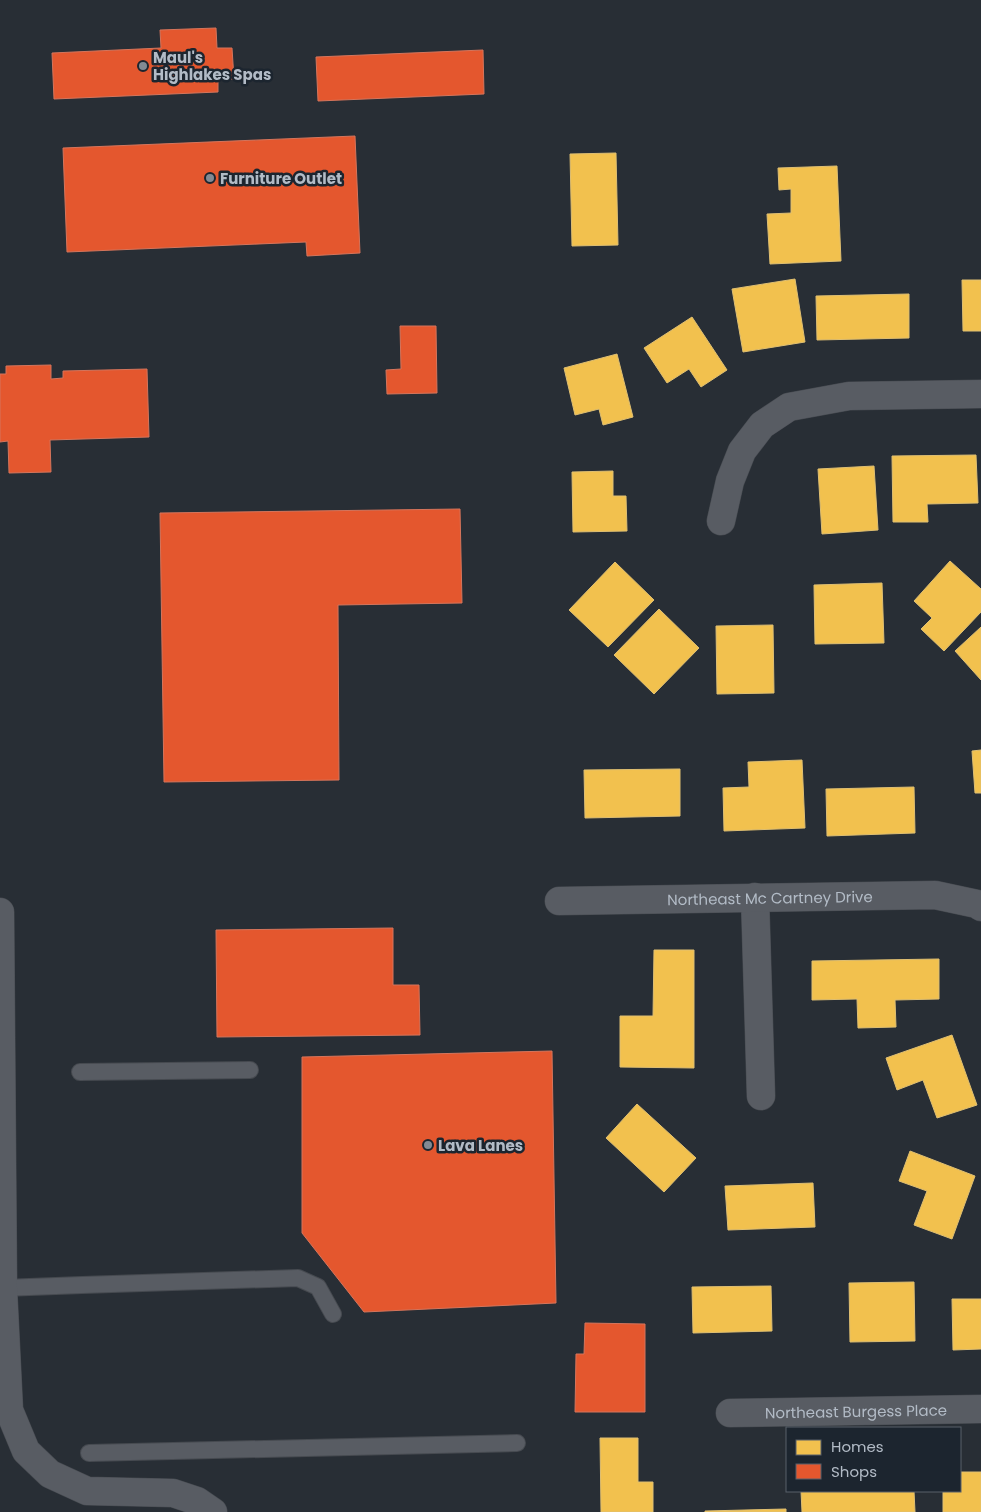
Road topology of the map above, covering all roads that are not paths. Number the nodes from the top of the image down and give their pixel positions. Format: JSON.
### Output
{"nodes":[{"id":1,"x":981,"y":394,"type":"edge"},
{"id":2,"x":722,"y":521,"type":"dead end"},
{"id":3,"x":755,"y":897,"type":"junction"},
{"id":4,"x":558,"y":901,"type":"dead end"},
{"id":5,"x":981,"y":907,"type":"edge"},
{"id":6,"x":0,"y":912,"type":"edge"},
{"id":7,"x":250,"y":1070,"type":"dead end"},
{"id":8,"x":80,"y":1072,"type":"dead end"},
{"id":9,"x":761,"y":1096,"type":"dead end"},
{"id":10,"x":3,"y":1288,"type":"junction"},
{"id":11,"x":333,"y":1314,"type":"dead end"},
{"id":12,"x":981,"y":1409,"type":"edge"},
{"id":13,"x":730,"y":1413,"type":"dead end"},
{"id":14,"x":517,"y":1443,"type":"dead end"},
{"id":15,"x":89,"y":1453,"type":"dead end"},
{"id":16,"x":212,"y":1512,"type":"edge"}],
"edges":[{"from":1,"to":2,"type":"street"},
{"from":3,"to":4,"type":"street","name":"Northeast Mc Cartney Drive"},
{"from":3,"to":5,"type":"street","name":"Northeast Mc Cartney Drive"},
{"from":3,"to":9,"type":"street"},
{"from":6,"to":10,"type":"street"},
{"from":7,"to":8,"type":"lane"},
{"from":10,"to":11,"type":"lane"},
{"from":10,"to":16,"type":"street"},
{"from":12,"to":13,"type":"street","name":"Northeast Burgess Place"},
{"from":14,"to":15,"type":"lane"}]}
